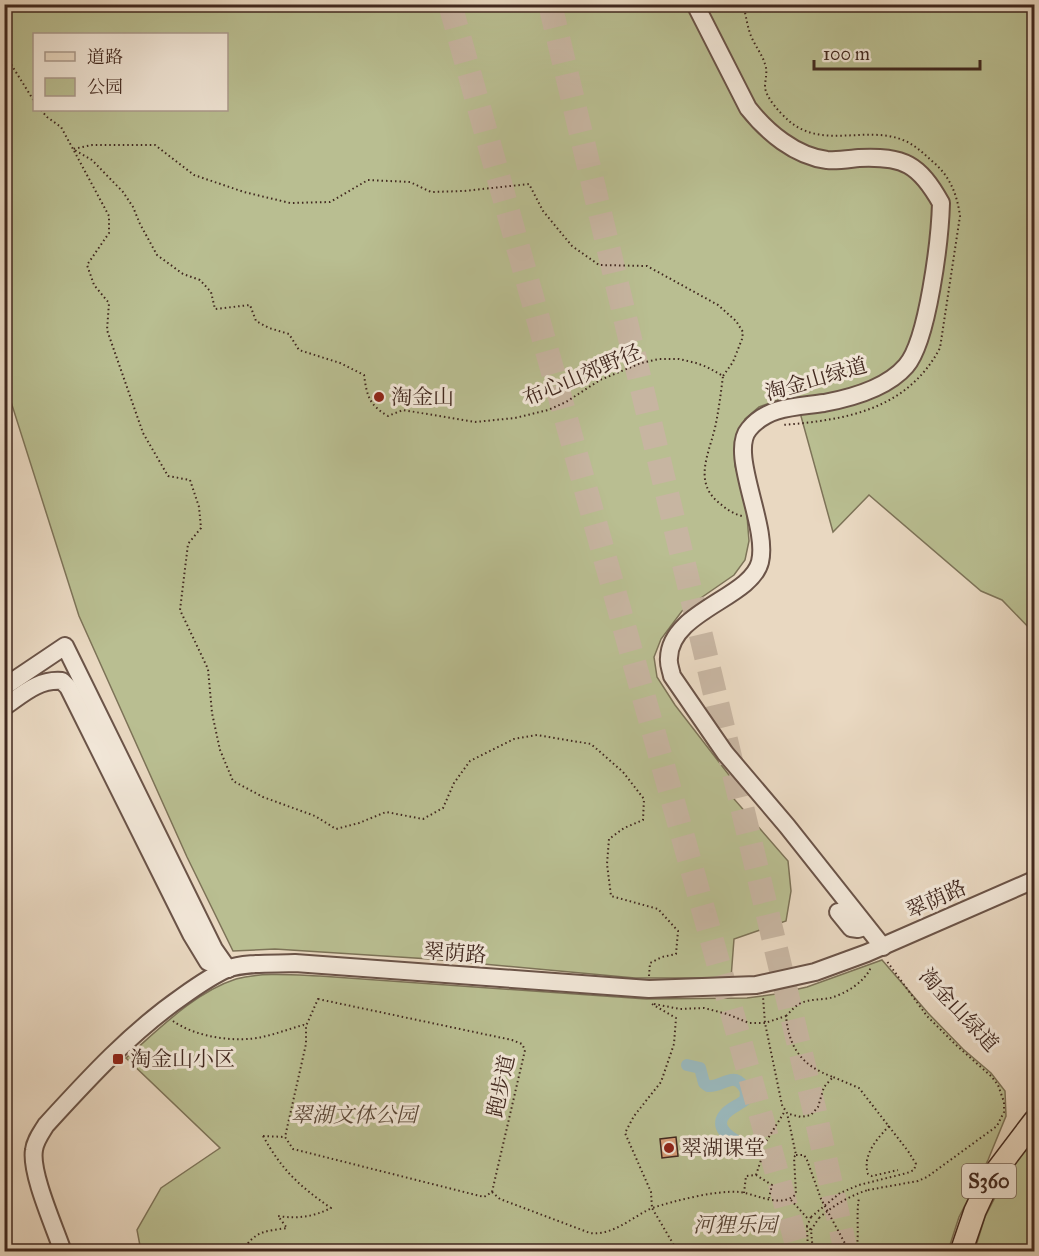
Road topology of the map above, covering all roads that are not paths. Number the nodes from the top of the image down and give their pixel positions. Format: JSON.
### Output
{"nodes":[{"id":1,"x":695,"y":4,"type":"edge"},
{"id":2,"x":4,"y":687,"type":"edge"},
{"id":3,"x":4,"y":707,"type":"edge"},
{"id":4,"x":1035,"y":880,"type":"edge"},
{"id":5,"x":838,"y":912,"type":"dead end"},
{"id":6,"x":865,"y":927,"type":"junction"},
{"id":7,"x":883,"y":952,"type":"junction"},
{"id":8,"x":228,"y":969,"type":"junction"},
{"id":9,"x":1035,"y":1121,"type":"edge"},
{"id":10,"x":63,"y":1251,"type":"edge"},
{"id":11,"x":961,"y":1251,"type":"edge"}],
"edges":[{"from":1,"to":6,"type":"street","name":"淘金山绿道"},
{"from":2,"to":8,"type":"street"},
{"from":3,"to":8,"type":"street"},
{"from":4,"to":7,"type":"street","name":"翠荫路"},
{"from":5,"to":6,"type":"street"},
{"from":6,"to":7,"type":"street","name":"淘金山绿道"},
{"from":7,"to":8,"type":"street","name":"翠荫路"},
{"from":8,"to":10,"type":"street","name":"翠荫路"},
{"from":9,"to":11,"type":"main road","number":"S360"}]}
